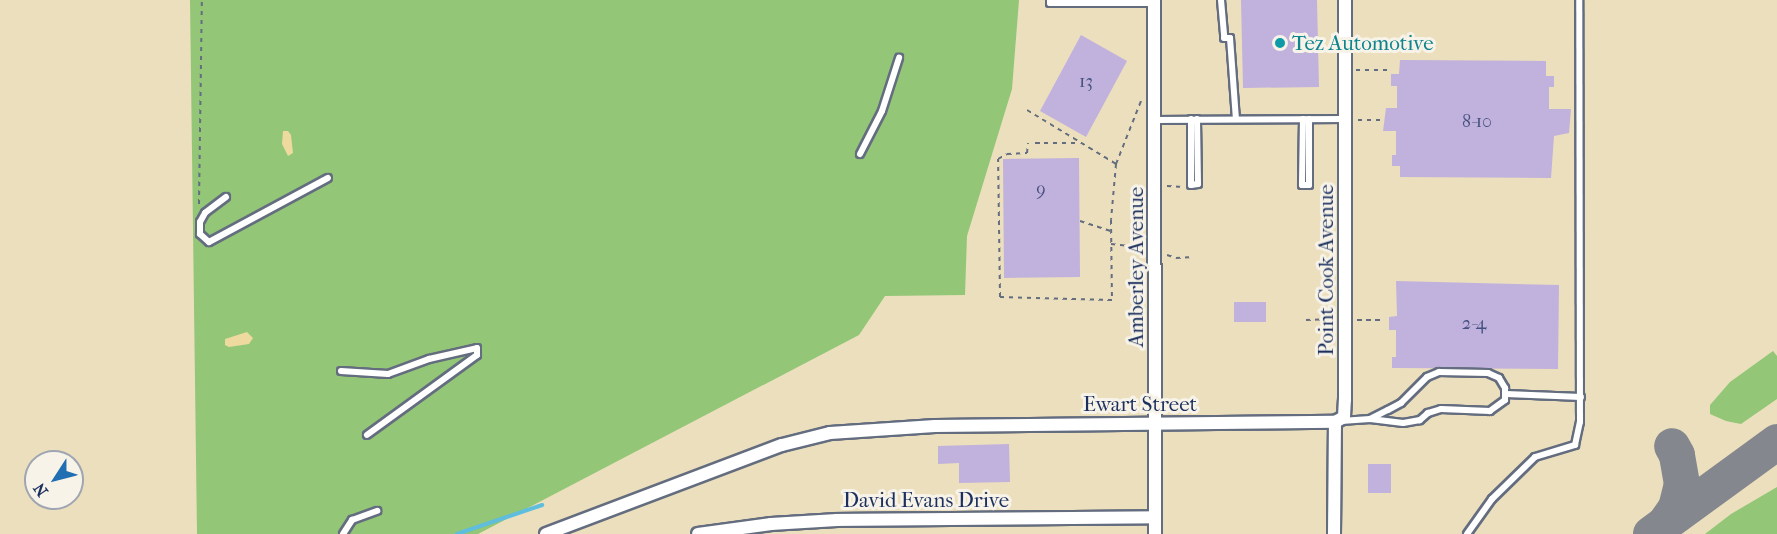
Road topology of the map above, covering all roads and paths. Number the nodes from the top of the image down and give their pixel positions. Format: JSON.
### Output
{"nodes":[{"id":1,"x":202,"y":0,"type":"edge"},
{"id":2,"x":1050,"y":0,"type":"edge"},
{"id":3,"x":1221,"y":0,"type":"edge"},
{"id":4,"x":1345,"y":0,"type":"edge"},
{"id":5,"x":1579,"y":0,"type":"edge"},
{"id":6,"x":1154,"y":2,"type":"edge"},
{"id":7,"x":899,"y":58,"type":"dead end"},
{"id":8,"x":1354,"y":70,"type":"dead end"},
{"id":9,"x":1388,"y":70,"type":"dead end"},
{"id":10,"x":1145,"y":92,"type":"dead end"},
{"id":11,"x":1027,"y":110,"type":"dead end"},
{"id":12,"x":1194,"y":119,"type":"junction"},
{"id":13,"x":1236,"y":119,"type":"junction"},
{"id":14,"x":1306,"y":119,"type":"junction"},
{"id":15,"x":1155,"y":120,"type":"junction"},
{"id":16,"x":1349,"y":120,"type":"junction"},
{"id":17,"x":1381,"y":120,"type":"dead end"},
{"id":18,"x":1028,"y":143,"type":"dead end"},
{"id":19,"x":1035,"y":143,"type":"dead end"},
{"id":20,"x":1081,"y":143,"type":"junction"},
{"id":21,"x":860,"y":154,"type":"dead end"},
{"id":22,"x":1116,"y":164,"type":"junction"},
{"id":23,"x":328,"y":178,"type":"dead end"},
{"id":24,"x":1194,"y":185,"type":"joint"},
{"id":25,"x":1306,"y":185,"type":"dead end"},
{"id":26,"x":1164,"y":186,"type":"dead end"},
{"id":27,"x":226,"y":197,"type":"dead end"},
{"id":28,"x":1325,"y":198,"type":"dead end"},
{"id":29,"x":1337,"y":198,"type":"dead end"},
{"id":30,"x":200,"y":222,"type":"junction"},
{"id":31,"x":1080,"y":222,"type":"dead end"},
{"id":32,"x":1111,"y":231,"type":"junction"},
{"id":33,"x":341,"y":371,"type":"dead end"},
{"id":34,"x":1506,"y":394,"type":"junction"},
{"id":35,"x":1581,"y":397,"type":"junction"},
{"id":36,"x":1370,"y":419,"type":"junction"},
{"id":37,"x":1335,"y":422,"type":"junction"},
{"id":38,"x":1155,"y":424,"type":"junction"},
{"id":39,"x":367,"y":435,"type":"dead end"},
{"id":40,"x":376,"y":511,"type":"dead end"},
{"id":41,"x":1155,"y":517,"type":"junction"},
{"id":42,"x":343,"y":534,"type":"edge"},
{"id":43,"x":546,"y":534,"type":"edge"},
{"id":44,"x":698,"y":534,"type":"edge"},
{"id":45,"x":1155,"y":534,"type":"edge"},
{"id":46,"x":1334,"y":534,"type":"edge"},
{"id":47,"x":1467,"y":534,"type":"edge"}],
"edges":[{"from":1,"to":30,"type":"path"},
{"from":2,"to":6,"type":"lane"},
{"from":3,"to":13,"type":"lane"},
{"from":4,"to":16,"type":"street","name":"Point Cook Avenue"},
{"from":5,"to":35,"type":"lane"},
{"from":6,"to":15,"type":"street","name":"Amberley Avenue"},
{"from":7,"to":21,"type":"lane"},
{"from":8,"to":9,"type":"path"},
{"from":10,"to":22,"type":"path"},
{"from":11,"to":20,"type":"path"},
{"from":12,"to":13,"type":"lane"},
{"from":12,"to":15,"type":"lane"},
{"from":12,"to":24,"type":"lane"},
{"from":13,"to":14,"type":"lane"},
{"from":14,"to":16,"type":"lane"},
{"from":14,"to":25,"type":"lane"},
{"from":15,"to":38,"type":"street","name":"Amberley Avenue"},
{"from":16,"to":17,"type":"path"},
{"from":16,"to":37,"type":"street","name":"Point Cook Avenue"},
{"from":18,"to":32,"type":"path"},
{"from":19,"to":20,"type":"path"},
{"from":20,"to":22,"type":"path"},
{"from":22,"to":32,"type":"path"},
{"from":23,"to":30,"type":"lane"},
{"from":24,"to":26,"type":"path"},
{"from":27,"to":30,"type":"lane"},
{"from":28,"to":29,"type":"path"},
{"from":31,"to":32,"type":"path"},
{"from":33,"to":39,"type":"lane"},
{"from":34,"to":35,"type":"lane"},
{"from":34,"to":36,"type":"lane"},
{"from":34,"to":36,"type":"lane"},
{"from":35,"to":47,"type":"lane"},
{"from":36,"to":37,"type":"lane"},
{"from":37,"to":38,"type":"street","name":"Ewart Street"},
{"from":37,"to":46,"type":"street","name":"Point Cook Avenue"},
{"from":38,"to":41,"type":"street","name":"Amberley Avenue"},
{"from":38,"to":43,"type":"street","name":"Ewart Street"},
{"from":40,"to":42,"type":"lane"},
{"from":41,"to":44,"type":"street","name":"David Evans Drive"},
{"from":41,"to":45,"type":"street","name":"Amberley Avenue"}]}
